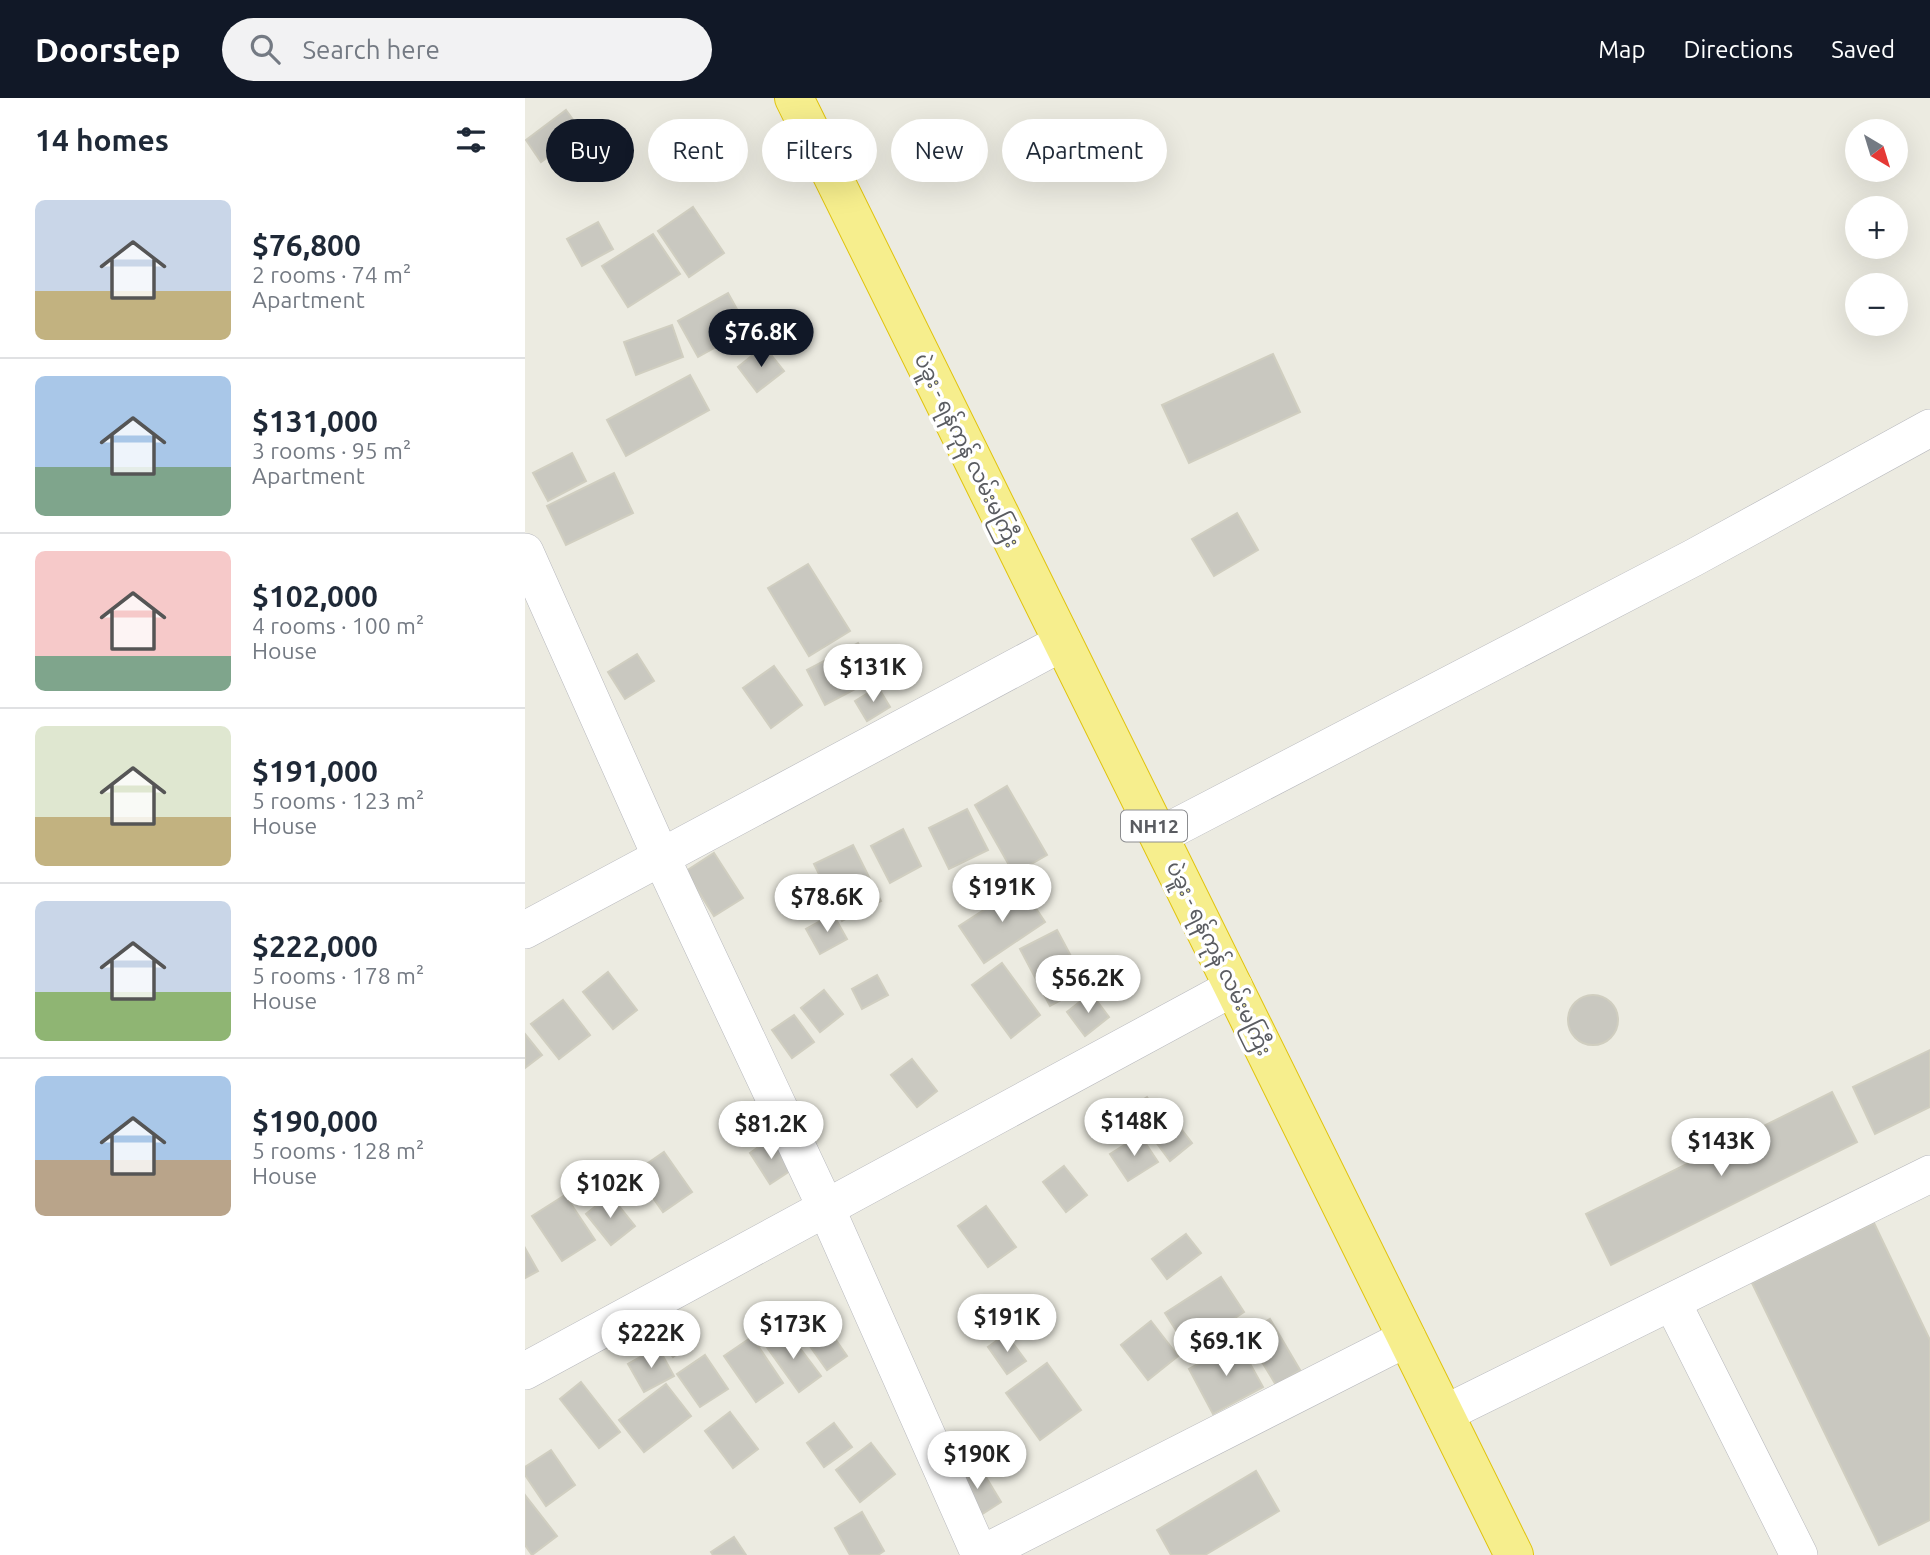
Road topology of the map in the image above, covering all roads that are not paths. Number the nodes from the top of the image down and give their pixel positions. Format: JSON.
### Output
{"nodes":[{"id":1,"x":794,"y":98,"type":"edge"},
{"id":2,"x":1930,"y":428,"type":"edge"},
{"id":3,"x":525,"y":552,"type":"edge"},
{"id":4,"x":1063,"y":642,"type":"junction"},
{"id":5,"x":1159,"y":836,"type":"junction"},
{"id":6,"x":661,"y":857,"type":"junction"},
{"id":7,"x":525,"y":930,"type":"edge"},
{"id":8,"x":1234,"y":988,"type":"junction"},
{"id":9,"x":1930,"y":1174,"type":"edge"},
{"id":10,"x":826,"y":1208,"type":"junction"},
{"id":11,"x":1672,"y":1302,"type":"junction"},
{"id":12,"x":1407,"y":1338,"type":"junction"},
{"id":13,"x":525,"y":1371,"type":"edge"},
{"id":14,"x":1444,"y":1414,"type":"junction"},
{"id":15,"x":980,"y":1555,"type":"edge"},
{"id":16,"x":1514,"y":1555,"type":"edge"},
{"id":17,"x":1799,"y":1555,"type":"edge"}],
"edges":[{"from":1,"to":4,"type":"highway","name":"ပဲခူး - ရန်ကုန် လမ်းမကြီး","number":"NH12"},
{"from":2,"to":5,"type":"street"},
{"from":3,"to":6,"type":"street"},
{"from":4,"to":5,"type":"highway","name":"ပဲခူး - ရန်ကုန် လမ်းမကြီး","number":"NH12"},
{"from":4,"to":6,"type":"street"},
{"from":5,"to":8,"type":"highway","name":"ပဲခူး - ရန်ကုန် လမ်းမကြီး","number":"NH12"},
{"from":6,"to":7,"type":"street"},
{"from":6,"to":10,"type":"street"},
{"from":8,"to":10,"type":"street"},
{"from":8,"to":12,"type":"highway","name":"ပဲခူး - ရန်ကုန် လမ်းမကြီး","number":"NH12"},
{"from":9,"to":11,"type":"street"},
{"from":10,"to":13,"type":"street"},
{"from":10,"to":15,"type":"street"},
{"from":11,"to":14,"type":"street"},
{"from":11,"to":17,"type":"street"},
{"from":12,"to":14,"type":"highway","name":"ပဲခူး - ရန်ကုန် လမ်းမကြီး","number":"NH12"},
{"from":12,"to":15,"type":"street"},
{"from":14,"to":16,"type":"highway","name":"ပဲခူး - ရန်ကုန် လမ်းမကြီး","number":"NH12"}]}
